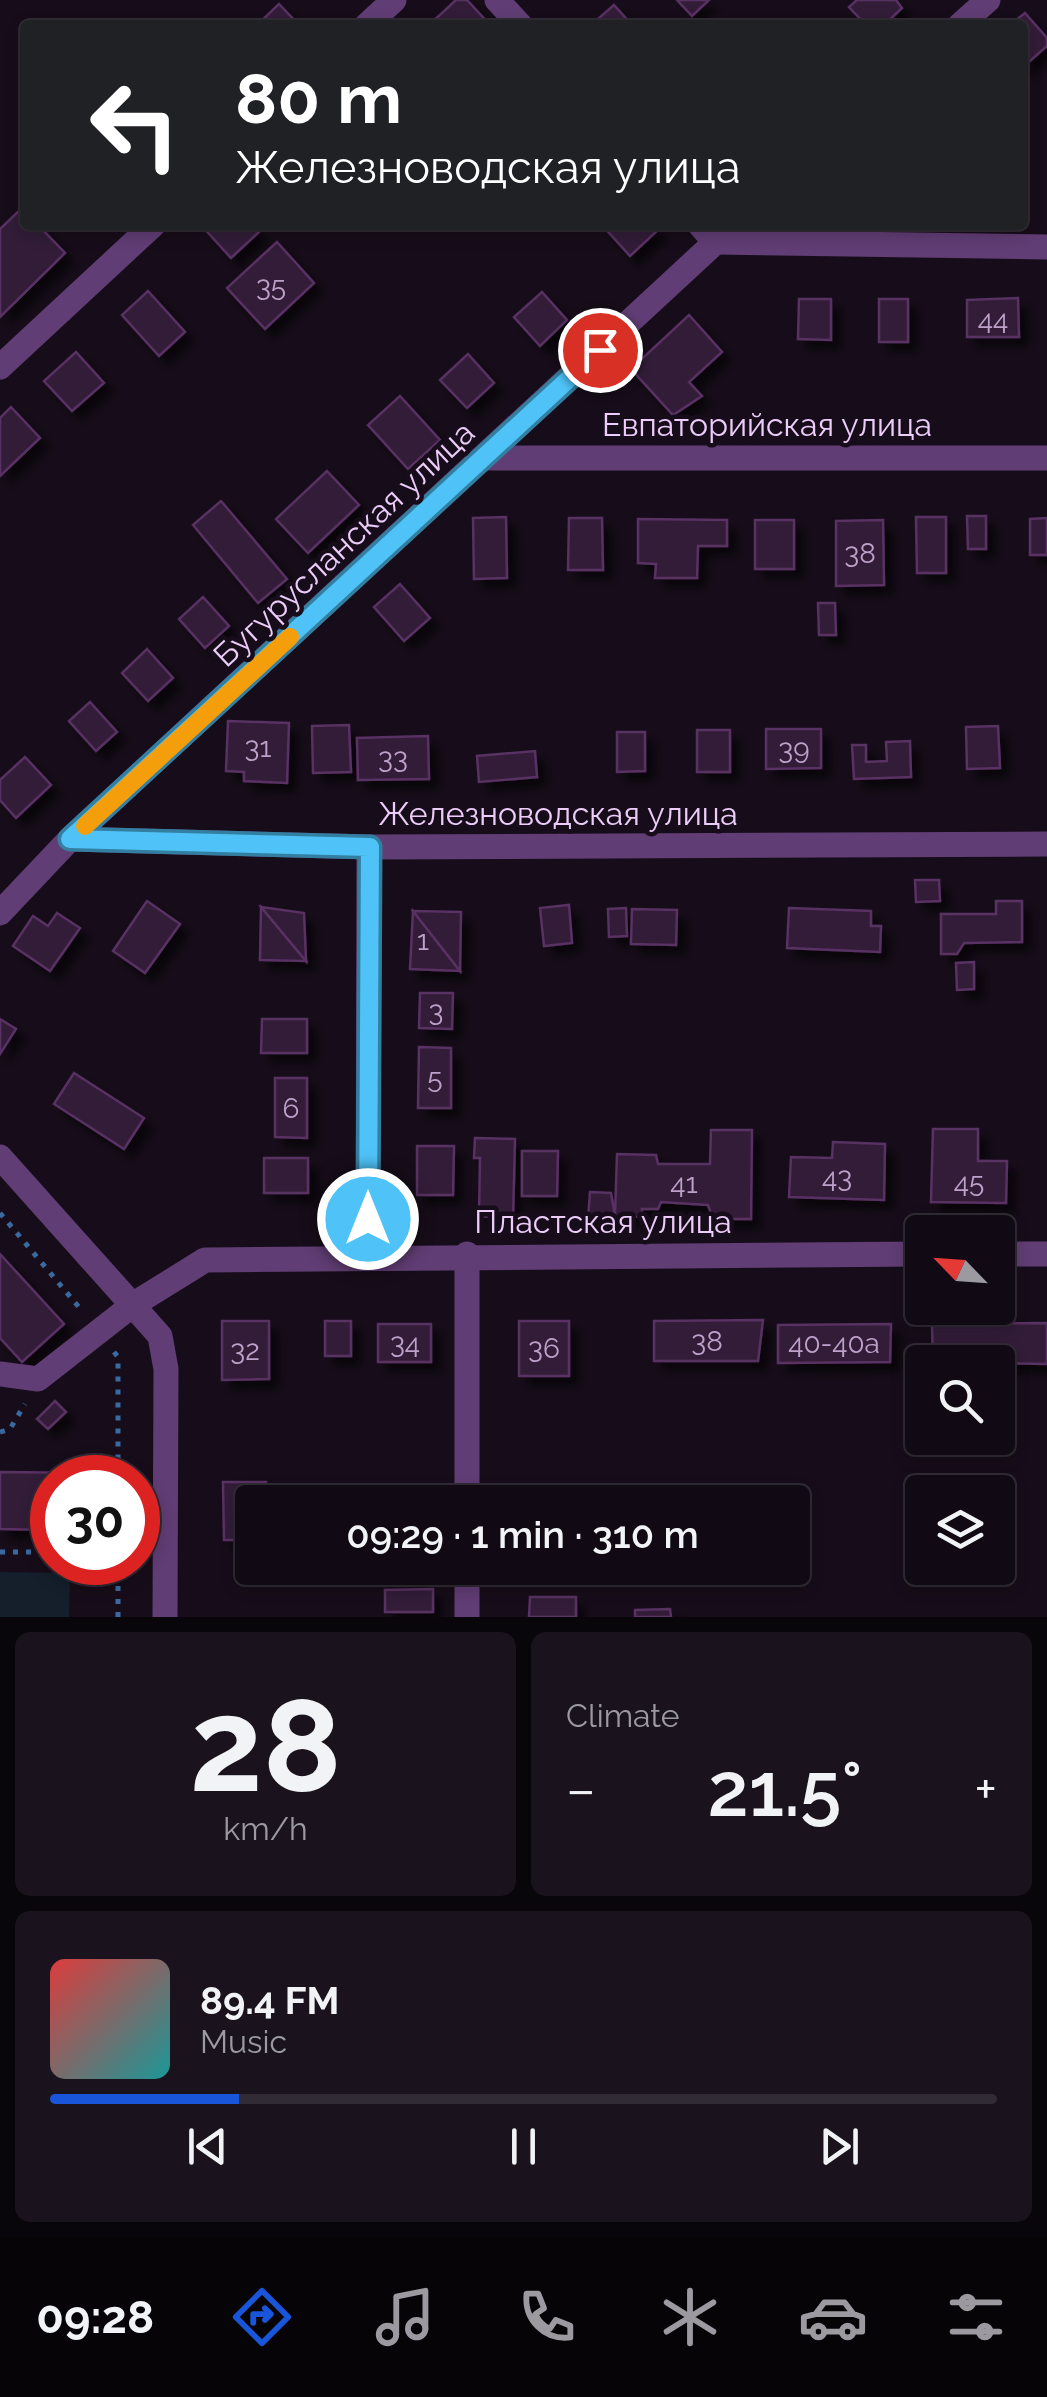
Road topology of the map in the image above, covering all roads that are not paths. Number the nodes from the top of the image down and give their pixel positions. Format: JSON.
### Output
{"nodes":[{"id":1,"x":394,"y":0,"type":"edge"},
{"id":2,"x":497,"y":0,"type":"edge"},
{"id":3,"x":988,"y":0,"type":"edge"},
{"id":4,"x":372,"y":20,"type":"edge"},
{"id":5,"x":515,"y":20,"type":"edge"},
{"id":6,"x":966,"y":20,"type":"edge"},
{"id":7,"x":147,"y":230,"type":"edge"},
{"id":8,"x":716,"y":231,"type":"edge"},
{"id":9,"x":1047,"y":247,"type":"edge"},
{"id":10,"x":0,"y":367,"type":"edge"},
{"id":11,"x":486,"y":458,"type":"junction"},
{"id":12,"x":1047,"y":458,"type":"edge"},
{"id":13,"x":70,"y":839,"type":"junction"},
{"id":14,"x":1047,"y":844,"type":"edge"},
{"id":15,"x":370,"y":847,"type":"junction"},
{"id":16,"x":0,"y":912,"type":"edge"},
{"id":17,"x":0,"y":1157,"type":"edge"},
{"id":18,"x":467,"y":1254,"type":"junction"},
{"id":19,"x":905,"y":1254,"type":"edge"},
{"id":20,"x":1015,"y":1254,"type":"edge"},
{"id":21,"x":1047,"y":1254,"type":"edge"},
{"id":22,"x":368,"y":1256,"type":"junction"},
{"id":23,"x":134,"y":1304,"type":"junction"},
{"id":24,"x":0,"y":1374,"type":"edge"},
{"id":25,"x":467,"y":1485,"type":"edge"},
{"id":26,"x":467,"y":1585,"type":"edge"},
{"id":27,"x":164,"y":1617,"type":"edge"},
{"id":28,"x":467,"y":1617,"type":"edge"}],
"edges":[{"from":1,"to":4,"type":"street"},
{"from":2,"to":5,"type":"street"},
{"from":3,"to":6,"type":"street"},
{"from":7,"to":10,"type":"street"},
{"from":8,"to":9,"type":"street"},
{"from":8,"to":11,"type":"street","name":"Бугурусланская улица"},
{"from":11,"to":12,"type":"street","name":"Евпаторийская улица"},
{"from":11,"to":13,"type":"street","name":"Бугурусланская улица"},
{"from":13,"to":15,"type":"street","name":"Железноводская улица"},
{"from":13,"to":16,"type":"street","name":"Бугурусланская улица"},
{"from":14,"to":15,"type":"street","name":"Железноводская улица"},
{"from":15,"to":22,"type":"street"},
{"from":17,"to":23,"type":"street"},
{"from":18,"to":19,"type":"street","name":"Пластская улица"},
{"from":18,"to":22,"type":"street","name":"Пластская улица"},
{"from":18,"to":25,"type":"street"},
{"from":20,"to":21,"type":"street"},
{"from":22,"to":23,"type":"street","name":"Пластская улица"},
{"from":23,"to":24,"type":"street","name":"Пластская улица"},
{"from":23,"to":27,"type":"street"},
{"from":26,"to":28,"type":"street"}]}
